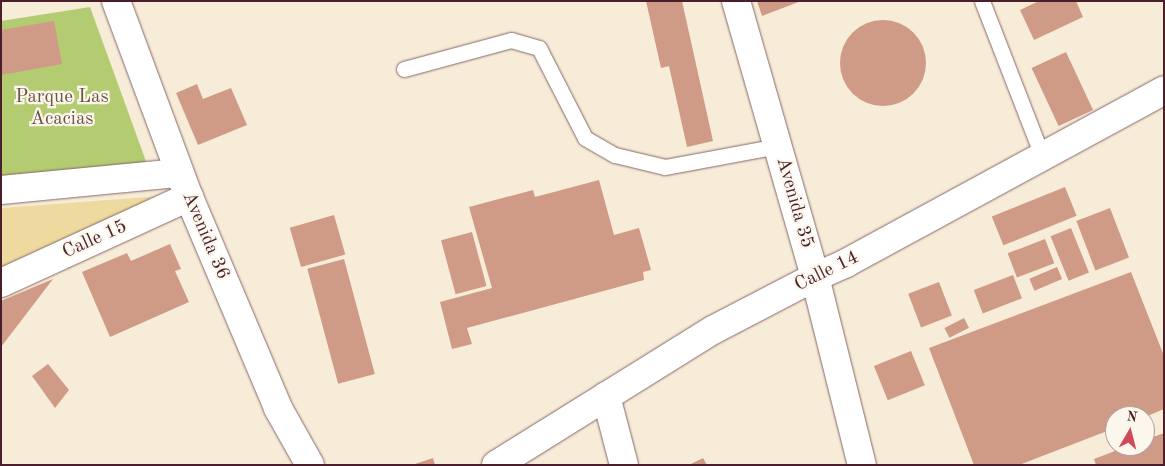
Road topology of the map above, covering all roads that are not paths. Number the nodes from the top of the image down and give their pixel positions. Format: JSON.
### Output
{"nodes":[{"id":1,"x":116,"y":1,"type":"edge"},
{"id":2,"x":736,"y":1,"type":"edge"},
{"id":3,"x":982,"y":1,"type":"edge"},
{"id":4,"x":404,"y":68,"type":"dead end"},
{"id":5,"x":1164,"y":90,"type":"edge"},
{"id":6,"x":778,"y":146,"type":"junction"},
{"id":7,"x":1042,"y":156,"type":"junction"},
{"id":8,"x":184,"y":185,"type":"junction"},
{"id":9,"x":1,"y":190,"type":"edge"},
{"id":10,"x":815,"y":277,"type":"junction"},
{"id":11,"x":1,"y":283,"type":"edge"},
{"id":12,"x":606,"y":396,"type":"junction"},
{"id":13,"x":310,"y":465,"type":"edge"},
{"id":14,"x":496,"y":465,"type":"edge"},
{"id":15,"x":624,"y":465,"type":"edge"},
{"id":16,"x":862,"y":465,"type":"edge"}],
"edges":[{"from":1,"to":8,"type":"street","name":"Avenida 36"},
{"from":2,"to":6,"type":"street","name":"Avenida 35"},
{"from":3,"to":7,"type":"lane"},
{"from":4,"to":6,"type":"lane"},
{"from":5,"to":7,"type":"street","name":"Calle 14"},
{"from":6,"to":10,"type":"street","name":"Avenida 35"},
{"from":7,"to":10,"type":"street","name":"Calle 14"},
{"from":8,"to":9,"type":"street"},
{"from":8,"to":11,"type":"street","name":"Calle 15"},
{"from":8,"to":13,"type":"street","name":"Avenida 36"},
{"from":10,"to":12,"type":"street","name":"Calle 14"},
{"from":10,"to":16,"type":"street","name":"Avenida 35"},
{"from":12,"to":14,"type":"street","name":"Calle 14"},
{"from":12,"to":15,"type":"street"}]}
